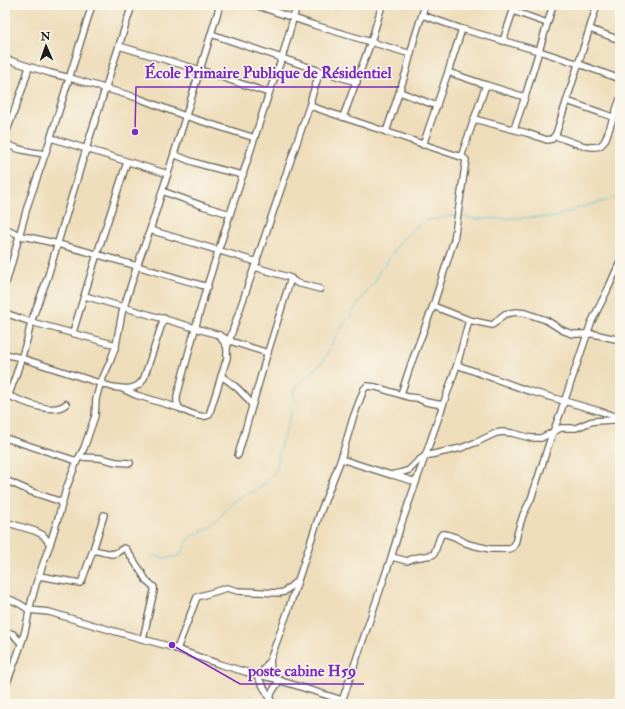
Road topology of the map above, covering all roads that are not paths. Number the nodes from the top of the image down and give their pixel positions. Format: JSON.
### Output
{"nodes":[{"id":1,"x":92,"y":5,"type":"edge"},
{"id":2,"x":220,"y":5,"type":"edge"},
{"id":3,"x":255,"y":5,"type":"edge"},
{"id":4,"x":297,"y":5,"type":"edge"},
{"id":5,"x":382,"y":5,"type":"edge"},
{"id":6,"x":425,"y":5,"type":"edge"},
{"id":7,"x":553,"y":5,"type":"edge"},
{"id":8,"x":597,"y":5,"type":"edge"},
{"id":9,"x":130,"y":6,"type":"edge"},
{"id":10,"x":514,"y":8,"type":"edge"},
{"id":11,"x":422,"y":15,"type":"junction"},
{"id":12,"x":293,"y":18,"type":"junction"},
{"id":13,"x":547,"y":23,"type":"junction"},
{"id":14,"x":462,"y":29,"type":"junction"},
{"id":15,"x":590,"y":29,"type":"junction"},
{"id":16,"x":211,"y":34,"type":"junction"},
{"id":17,"x":620,"y":40,"type":"edge"},
{"id":18,"x":503,"y":41,"type":"junction"},
{"id":19,"x":371,"y":42,"type":"junction"},
{"id":20,"x":119,"y":46,"type":"junction"},
{"id":21,"x":539,"y":51,"type":"junction"},
{"id":22,"x":410,"y":54,"type":"junction"},
{"id":23,"x":282,"y":58,"type":"junction"},
{"id":24,"x":5,"y":59,"type":"edge"},
{"id":25,"x":579,"y":64,"type":"junction"},
{"id":26,"x":29,"y":67,"type":"junction"},
{"id":27,"x":200,"y":70,"type":"junction"},
{"id":28,"x":320,"y":71,"type":"junction"},
{"id":29,"x":448,"y":72,"type":"junction"},
{"id":30,"x":70,"y":78,"type":"junction"},
{"id":31,"x":620,"y":79,"type":"edge"},
{"id":32,"x":357,"y":82,"type":"junction"},
{"id":33,"x":486,"y":85,"type":"junction"},
{"id":34,"x":106,"y":88,"type":"junction"},
{"id":35,"x":270,"y":92,"type":"junction"},
{"id":36,"x":400,"y":92,"type":"junction"},
{"id":37,"x":525,"y":97,"type":"junction"},
{"id":38,"x":620,"y":99,"type":"edge"},
{"id":39,"x":567,"y":101,"type":"junction"},
{"id":40,"x":310,"y":104,"type":"junction"},
{"id":41,"x":437,"y":106,"type":"junction"},
{"id":42,"x":185,"y":116,"type":"junction"},
{"id":43,"x":343,"y":117,"type":"junction"},
{"id":44,"x":614,"y":117,"type":"junction"},
{"id":45,"x":474,"y":119,"type":"junction"},
{"id":46,"x":514,"y":129,"type":"junction"},
{"id":47,"x":386,"y":132,"type":"junction"},
{"id":48,"x":5,"y":136,"type":"edge"},
{"id":49,"x":555,"y":136,"type":"junction"},
{"id":50,"x":50,"y":138,"type":"junction"},
{"id":51,"x":255,"y":138,"type":"junction"},
{"id":52,"x":5,"y":143,"type":"edge"},
{"id":53,"x":423,"y":144,"type":"junction"},
{"id":54,"x":86,"y":149,"type":"junction"},
{"id":55,"x":45,"y":154,"type":"junction"},
{"id":56,"x":174,"y":154,"type":"junction"},
{"id":57,"x":461,"y":157,"type":"junction"},
{"id":58,"x":127,"y":162,"type":"junction"},
{"id":59,"x":168,"y":174,"type":"junction"},
{"id":60,"x":243,"y":175,"type":"junction"},
{"id":61,"x":162,"y":191,"type":"junction"},
{"id":62,"x":230,"y":214,"type":"junction"},
{"id":63,"x":5,"y":229,"type":"edge"},
{"id":64,"x":150,"y":230,"type":"junction"},
{"id":65,"x":19,"y":236,"type":"junction"},
{"id":66,"x":58,"y":244,"type":"junction"},
{"id":67,"x":218,"y":250,"type":"junction"},
{"id":68,"x":97,"y":254,"type":"junction"},
{"id":69,"x":620,"y":262,"type":"edge"},
{"id":70,"x":256,"y":265,"type":"junction"},
{"id":71,"x":136,"y":266,"type":"junction"},
{"id":72,"x":291,"y":278,"type":"junction"},
{"id":73,"x":5,"y":284,"type":"edge"},
{"id":74,"x":208,"y":287,"type":"junction"},
{"id":75,"x":320,"y":289,"type":"dead end"},
{"id":76,"x":84,"y":296,"type":"junction"},
{"id":77,"x":432,"y":306,"type":"junction"},
{"id":78,"x":124,"y":308,"type":"junction"},
{"id":79,"x":5,"y":313,"type":"edge"},
{"id":80,"x":164,"y":318,"type":"junction"},
{"id":81,"x":469,"y":320,"type":"junction"},
{"id":82,"x":32,"y":322,"type":"junction"},
{"id":83,"x":195,"y":328,"type":"junction"},
{"id":84,"x":73,"y":332,"type":"junction"},
{"id":85,"x":587,"y":334,"type":"junction"},
{"id":86,"x":219,"y":335,"type":"junction"},
{"id":87,"x":230,"y":340,"type":"junction"},
{"id":88,"x":620,"y":340,"type":"edge"},
{"id":89,"x":116,"y":344,"type":"junction"},
{"id":90,"x":227,"y":347,"type":"junction"},
{"id":91,"x":268,"y":352,"type":"junction"},
{"id":92,"x":5,"y":354,"type":"edge"},
{"id":93,"x":22,"y":358,"type":"junction"},
{"id":94,"x":457,"y":365,"type":"junction"},
{"id":95,"x":221,"y":376,"type":"junction"},
{"id":96,"x":100,"y":384,"type":"junction"},
{"id":97,"x":123,"y":389,"type":"junction"},
{"id":98,"x":402,"y":394,"type":"junction"},
{"id":99,"x":8,"y":396,"type":"junction"},
{"id":100,"x":564,"y":401,"type":"junction"},
{"id":101,"x":66,"y":404,"type":"dead end"},
{"id":102,"x":5,"y":405,"type":"edge"},
{"id":103,"x":252,"y":405,"type":"junction"},
{"id":104,"x":443,"y":406,"type":"junction"},
{"id":105,"x":179,"y":408,"type":"junction"},
{"id":106,"x":620,"y":419,"type":"edge"},
{"id":107,"x":553,"y":432,"type":"junction"},
{"id":108,"x":5,"y":438,"type":"edge"},
{"id":109,"x":238,"y":455,"type":"dead end"},
{"id":110,"x":425,"y":456,"type":"junction"},
{"id":111,"x":341,"y":458,"type":"junction"},
{"id":112,"x":78,"y":459,"type":"junction"},
{"id":113,"x":130,"y":463,"type":"dead end"},
{"id":114,"x":391,"y":475,"type":"junction"},
{"id":115,"x":5,"y":480,"type":"edge"},
{"id":116,"x":416,"y":482,"type":"junction"},
{"id":117,"x":62,"y":502,"type":"junction"},
{"id":118,"x":104,"y":516,"type":"dead end"},
{"id":119,"x":5,"y":522,"type":"edge"},
{"id":120,"x":50,"y":544,"type":"junction"},
{"id":121,"x":93,"y":550,"type":"junction"},
{"id":122,"x":392,"y":557,"type":"junction"},
{"id":123,"x":39,"y":576,"type":"junction"},
{"id":124,"x":298,"y":580,"type":"junction"},
{"id":125,"x":5,"y":597,"type":"edge"},
{"id":126,"x":29,"y":610,"type":"junction"},
{"id":127,"x":5,"y":632,"type":"edge"},
{"id":128,"x":144,"y":639,"type":"junction"},
{"id":129,"x":21,"y":643,"type":"junction"},
{"id":130,"x":177,"y":649,"type":"junction"},
{"id":131,"x":270,"y":660,"type":"junction"},
{"id":132,"x":258,"y":674,"type":"junction"},
{"id":133,"x":272,"y":678,"type":"junction"},
{"id":134,"x":280,"y":680,"type":"junction"},
{"id":135,"x":5,"y":688,"type":"edge"},
{"id":136,"x":270,"y":701,"type":"edge"},
{"id":137,"x":342,"y":702,"type":"edge"}],
"edges":[{"from":1,"to":30,"type":"street"},
{"from":2,"to":16,"type":"street"},
{"from":3,"to":12,"type":"street"},
{"from":4,"to":12,"type":"street"},
{"from":5,"to":19,"type":"street"},
{"from":6,"to":11,"type":"street"},
{"from":7,"to":13,"type":"street"},
{"from":8,"to":15,"type":"street"},
{"from":9,"to":20,"type":"street"},
{"from":10,"to":13,"type":"street"},
{"from":10,"to":18,"type":"street"},
{"from":11,"to":14,"type":"street"},
{"from":11,"to":22,"type":"street"},
{"from":12,"to":19,"type":"street"},
{"from":12,"to":23,"type":"street"},
{"from":13,"to":21,"type":"street"},
{"from":14,"to":18,"type":"street"},
{"from":14,"to":29,"type":"street"},
{"from":15,"to":17,"type":"street"},
{"from":15,"to":25,"type":"street"},
{"from":16,"to":23,"type":"street"},
{"from":16,"to":27,"type":"street"},
{"from":18,"to":21,"type":"street"},
{"from":19,"to":22,"type":"street"},
{"from":19,"to":32,"type":"street"},
{"from":20,"to":27,"type":"street"},
{"from":20,"to":34,"type":"street"},
{"from":21,"to":25,"type":"street"},
{"from":21,"to":37,"type":"street"},
{"from":22,"to":36,"type":"street"},
{"from":23,"to":28,"type":"street"},
{"from":23,"to":35,"type":"street"},
{"from":24,"to":26,"type":"street"},
{"from":25,"to":31,"type":"street"},
{"from":25,"to":39,"type":"street"},
{"from":26,"to":30,"type":"street"},
{"from":26,"to":48,"type":"street"},
{"from":27,"to":35,"type":"street"},
{"from":27,"to":42,"type":"street"},
{"from":28,"to":32,"type":"street"},
{"from":28,"to":40,"type":"street"},
{"from":29,"to":33,"type":"street"},
{"from":29,"to":41,"type":"street"},
{"from":30,"to":34,"type":"street"},
{"from":30,"to":50,"type":"street"},
{"from":32,"to":43,"type":"street"},
{"from":33,"to":37,"type":"street"},
{"from":33,"to":45,"type":"street"},
{"from":34,"to":42,"type":"street"},
{"from":34,"to":54,"type":"street"},
{"from":35,"to":51,"type":"street"},
{"from":36,"to":41,"type":"street"},
{"from":36,"to":47,"type":"street"},
{"from":37,"to":46,"type":"street"},
{"from":38,"to":44,"type":"street"},
{"from":39,"to":44,"type":"street"},
{"from":39,"to":49,"type":"street"},
{"from":40,"to":43,"type":"street"},
{"from":40,"to":70,"type":"street"},
{"from":41,"to":53,"type":"street"},
{"from":42,"to":51,"type":"street"},
{"from":42,"to":56,"type":"street"},
{"from":43,"to":47,"type":"street"},
{"from":44,"to":49,"type":"street"},
{"from":45,"to":46,"type":"street"},
{"from":45,"to":57,"type":"street"},
{"from":46,"to":49,"type":"street"},
{"from":47,"to":53,"type":"street"},
{"from":50,"to":54,"type":"street"},
{"from":50,"to":55,"type":"street"},
{"from":51,"to":60,"type":"street"},
{"from":52,"to":55,"type":"street"},
{"from":53,"to":57,"type":"street"},
{"from":54,"to":58,"type":"street"},
{"from":54,"to":66,"type":"street"},
{"from":55,"to":65,"type":"street"},
{"from":56,"to":59,"type":"street"},
{"from":56,"to":60,"type":"street"},
{"from":57,"to":77,"type":"street"},
{"from":58,"to":59,"type":"street"},
{"from":58,"to":68,"type":"street"},
{"from":59,"to":61,"type":"street"},
{"from":60,"to":62,"type":"street"},
{"from":61,"to":62,"type":"street"},
{"from":61,"to":64,"type":"street"},
{"from":62,"to":67,"type":"street"},
{"from":63,"to":65,"type":"street"},
{"from":64,"to":67,"type":"street"},
{"from":64,"to":71,"type":"street"},
{"from":65,"to":66,"type":"street"},
{"from":65,"to":73,"type":"street"},
{"from":66,"to":68,"type":"street"},
{"from":66,"to":82,"type":"street"},
{"from":67,"to":70,"type":"street"},
{"from":67,"to":74,"type":"street"},
{"from":68,"to":71,"type":"street"},
{"from":68,"to":76,"type":"street"},
{"from":69,"to":85,"type":"street"},
{"from":70,"to":72,"type":"street"},
{"from":70,"to":87,"type":"street"},
{"from":71,"to":74,"type":"street"},
{"from":71,"to":78,"type":"street"},
{"from":72,"to":75,"type":"street"},
{"from":72,"to":91,"type":"street"},
{"from":74,"to":83,"type":"street"},
{"from":76,"to":78,"type":"street"},
{"from":76,"to":84,"type":"street"},
{"from":77,"to":81,"type":"street"},
{"from":77,"to":98,"type":"street"},
{"from":78,"to":80,"type":"street"},
{"from":78,"to":89,"type":"street"},
{"from":79,"to":82,"type":"street"},
{"from":80,"to":83,"type":"street"},
{"from":80,"to":97,"type":"street"},
{"from":81,"to":85,"type":"street"},
{"from":81,"to":94,"type":"street"},
{"from":82,"to":84,"type":"street"},
{"from":82,"to":93,"type":"street"},
{"from":83,"to":86,"type":"street"},
{"from":83,"to":105,"type":"street"},
{"from":84,"to":89,"type":"street"},
{"from":85,"to":88,"type":"street"},
{"from":85,"to":100,"type":"street"},
{"from":86,"to":87,"type":"street"},
{"from":86,"to":90,"type":"street"},
{"from":87,"to":90,"type":"street"},
{"from":87,"to":91,"type":"street"},
{"from":89,"to":96,"type":"street"},
{"from":90,"to":95,"type":"street"},
{"from":91,"to":103,"type":"street"},
{"from":92,"to":93,"type":"street"},
{"from":93,"to":96,"type":"street"},
{"from":93,"to":99,"type":"street"},
{"from":94,"to":100,"type":"street"},
{"from":94,"to":104,"type":"street"},
{"from":95,"to":103,"type":"street"},
{"from":95,"to":105,"type":"street"},
{"from":96,"to":97,"type":"street"},
{"from":96,"to":112,"type":"street"},
{"from":97,"to":105,"type":"street"},
{"from":98,"to":104,"type":"street"},
{"from":98,"to":111,"type":"street"},
{"from":99,"to":101,"type":"street"},
{"from":99,"to":102,"type":"street"},
{"from":100,"to":106,"type":"street"},
{"from":100,"to":107,"type":"street"},
{"from":103,"to":109,"type":"street"},
{"from":104,"to":110,"type":"street"},
{"from":106,"to":107,"type":"street"},
{"from":107,"to":110,"type":"street"},
{"from":107,"to":122,"type":"street"},
{"from":108,"to":112,"type":"street"},
{"from":110,"to":114,"type":"street"},
{"from":110,"to":116,"type":"street"},
{"from":111,"to":114,"type":"street"},
{"from":111,"to":124,"type":"street"},
{"from":112,"to":113,"type":"street"},
{"from":112,"to":117,"type":"street"},
{"from":114,"to":116,"type":"street"},
{"from":115,"to":117,"type":"street"},
{"from":116,"to":122,"type":"street"},
{"from":117,"to":120,"type":"street"},
{"from":118,"to":121,"type":"street"},
{"from":119,"to":120,"type":"street"},
{"from":120,"to":123,"type":"street"},
{"from":121,"to":123,"type":"street"},
{"from":121,"to":128,"type":"street"},
{"from":122,"to":137,"type":"street"},
{"from":123,"to":126,"type":"street"},
{"from":124,"to":130,"type":"street"},
{"from":124,"to":131,"type":"street"},
{"from":125,"to":126,"type":"street"},
{"from":126,"to":128,"type":"street"},
{"from":126,"to":129,"type":"street"},
{"from":127,"to":129,"type":"street"},
{"from":128,"to":130,"type":"street"},
{"from":129,"to":135,"type":"street"},
{"from":130,"to":132,"type":"street"},
{"from":131,"to":132,"type":"street"},
{"from":131,"to":133,"type":"street"},
{"from":132,"to":133,"type":"street"},
{"from":132,"to":136,"type":"street"},
{"from":133,"to":134,"type":"street"},
{"from":134,"to":136,"type":"street"},
{"from":134,"to":137,"type":"street"}]}
